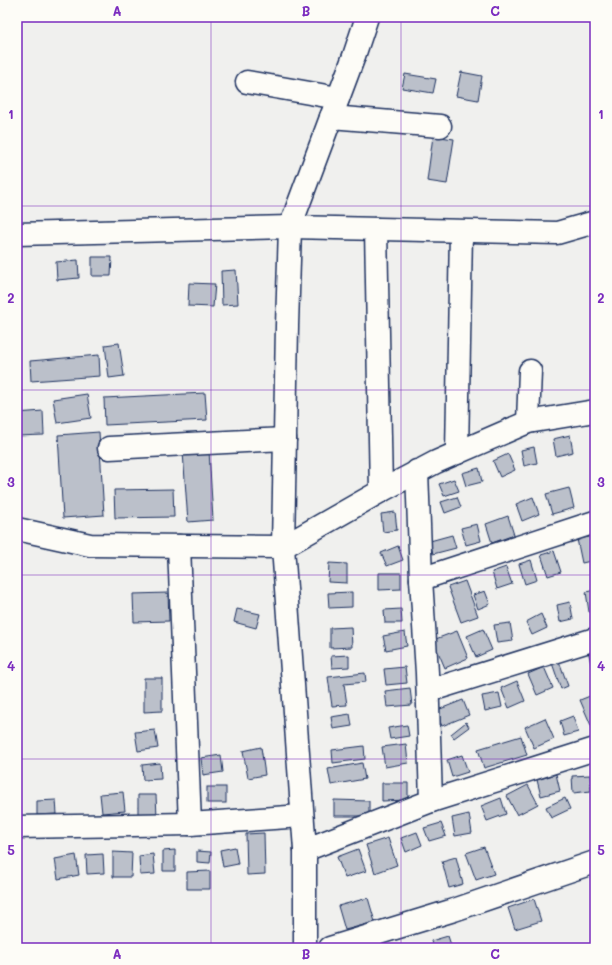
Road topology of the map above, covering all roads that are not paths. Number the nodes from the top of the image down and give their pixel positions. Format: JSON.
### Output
{"nodes":[{"id":1,"x":367,"y":17,"type":"edge"},
{"id":2,"x":247,"y":82,"type":"dead end"},
{"id":3,"x":335,"y":107,"type":"junction"},
{"id":4,"x":440,"y":126,"type":"dead end"},
{"id":5,"x":595,"y":222,"type":"edge"},
{"id":6,"x":290,"y":227,"type":"junction"},
{"id":7,"x":376,"y":229,"type":"junction"},
{"id":8,"x":461,"y":232,"type":"junction"},
{"id":9,"x":17,"y":234,"type":"edge"},
{"id":10,"x":530,"y":371,"type":"dead end"},
{"id":11,"x":595,"y":410,"type":"edge"},
{"id":12,"x":528,"y":422,"type":"junction"},
{"id":13,"x":285,"y":440,"type":"junction"},
{"id":14,"x":109,"y":448,"type":"dead end"},
{"id":15,"x":457,"y":453,"type":"junction"},
{"id":16,"x":417,"y":472,"type":"junction"},
{"id":17,"x":381,"y":491,"type":"junction"},
{"id":18,"x":595,"y":522,"type":"edge"},
{"id":19,"x":17,"y":529,"type":"edge"},
{"id":20,"x":179,"y":546,"type":"junction"},
{"id":21,"x":283,"y":547,"type":"junction"},
{"id":22,"x":421,"y":578,"type":"junction"},
{"id":23,"x":595,"y":639,"type":"edge"},
{"id":24,"x":428,"y":691,"type":"junction"},
{"id":25,"x":595,"y":749,"type":"edge"},
{"id":26,"x":431,"y":801,"type":"junction"},
{"id":27,"x":302,"y":816,"type":"junction"},
{"id":28,"x":190,"y":824,"type":"junction"},
{"id":29,"x":17,"y":827,"type":"edge"},
{"id":30,"x":305,"y":850,"type":"junction"},
{"id":31,"x":595,"y":862,"type":"edge"},
{"id":32,"x":305,"y":948,"type":"edge"},
{"id":33,"x":330,"y":948,"type":"edge"}],
"edges":[{"from":1,"to":3,"type":"street"},
{"from":2,"to":3,"type":"street"},
{"from":3,"to":4,"type":"street"},
{"from":3,"to":6,"type":"street"},
{"from":5,"to":8,"type":"street"},
{"from":6,"to":7,"type":"street"},
{"from":6,"to":9,"type":"street"},
{"from":6,"to":13,"type":"street"},
{"from":7,"to":8,"type":"street"},
{"from":7,"to":17,"type":"street"},
{"from":8,"to":15,"type":"street"},
{"from":10,"to":12,"type":"street"},
{"from":11,"to":12,"type":"street"},
{"from":12,"to":15,"type":"street"},
{"from":13,"to":14,"type":"street"},
{"from":13,"to":21,"type":"street"},
{"from":15,"to":16,"type":"street"},
{"from":16,"to":17,"type":"street"},
{"from":16,"to":22,"type":"street"},
{"from":17,"to":21,"type":"street"},
{"from":18,"to":22,"type":"street"},
{"from":19,"to":20,"type":"street"},
{"from":20,"to":21,"type":"street"},
{"from":20,"to":28,"type":"street"},
{"from":21,"to":27,"type":"street"},
{"from":22,"to":24,"type":"street"},
{"from":23,"to":24,"type":"street"},
{"from":24,"to":26,"type":"street"},
{"from":25,"to":26,"type":"street"},
{"from":26,"to":30,"type":"street"},
{"from":27,"to":28,"type":"street"},
{"from":27,"to":30,"type":"street"},
{"from":28,"to":29,"type":"street"},
{"from":30,"to":32,"type":"street"},
{"from":31,"to":33,"type":"street"}]}
